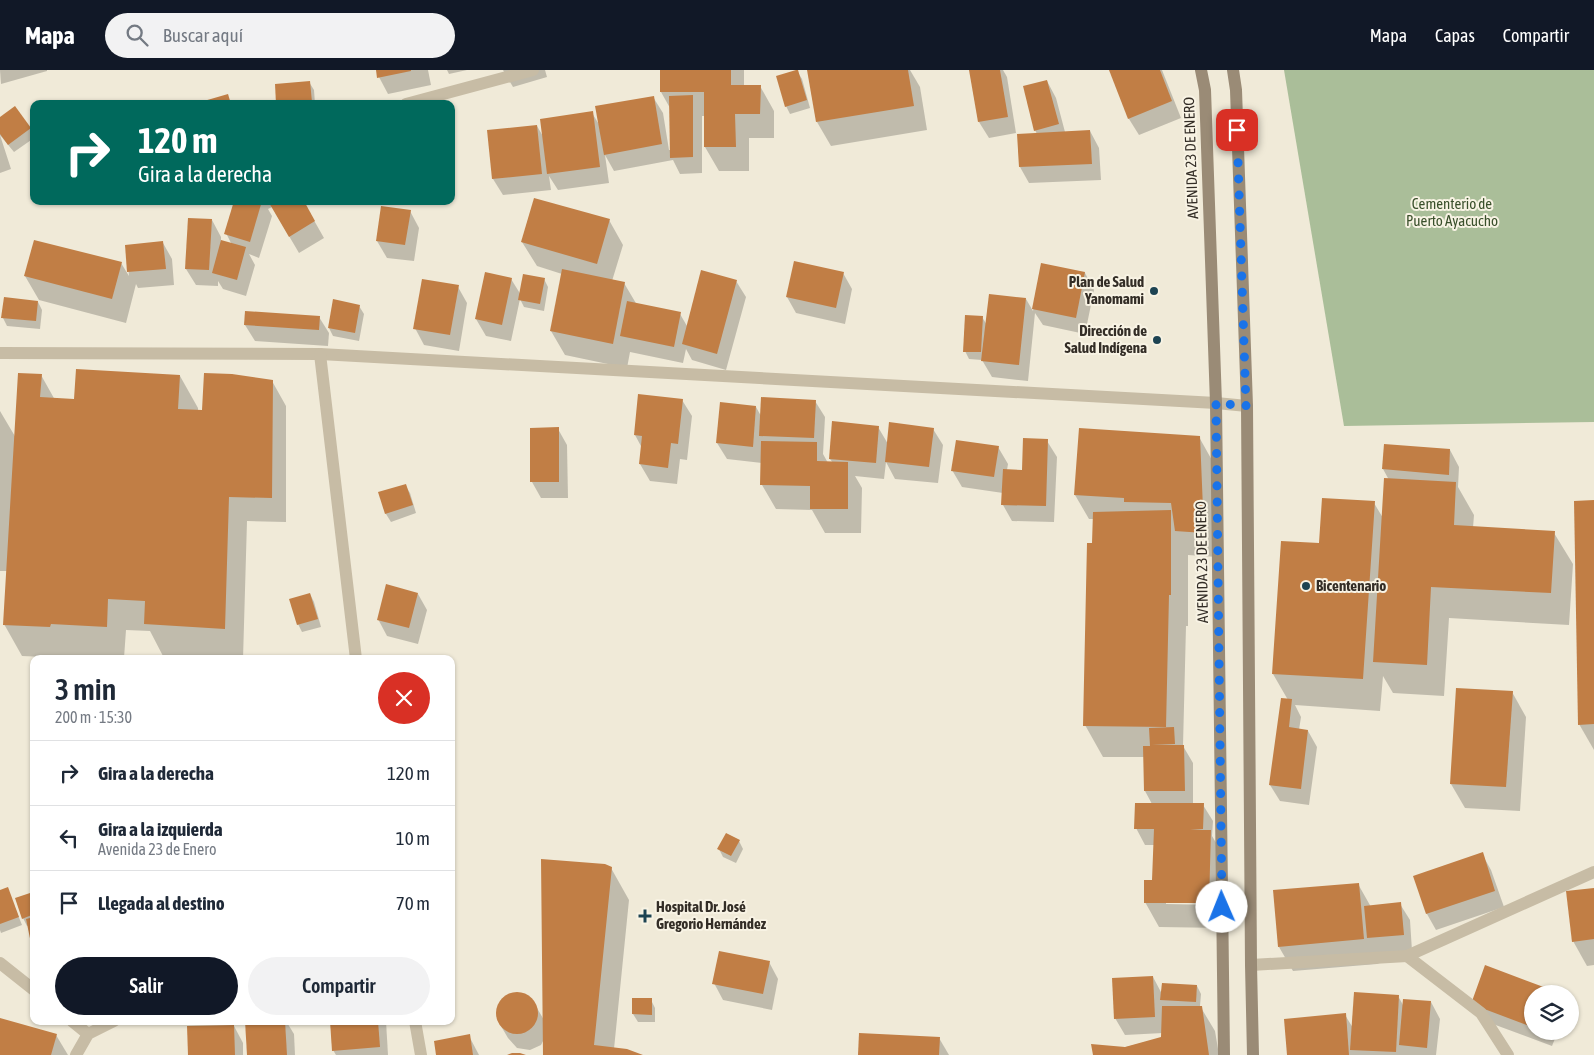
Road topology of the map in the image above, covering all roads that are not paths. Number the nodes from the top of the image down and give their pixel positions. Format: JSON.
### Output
{"nodes":[{"id":1,"x":533,"y":70,"type":"edge"},
{"id":2,"x":1201,"y":70,"type":"edge"},
{"id":3,"x":1233,"y":70,"type":"edge"},
{"id":4,"x":421,"y":100,"type":"edge"},
{"id":5,"x":0,"y":353,"type":"edge"},
{"id":6,"x":320,"y":354,"type":"junction"},
{"id":7,"x":1216,"y":403,"type":"junction"},
{"id":8,"x":1246,"y":406,"type":"junction"},
{"id":9,"x":356,"y":655,"type":"edge"},
{"id":10,"x":1594,"y":872,"type":"edge"},
{"id":11,"x":1407,"y":956,"type":"junction"},
{"id":12,"x":0,"y":963,"type":"edge"},
{"id":13,"x":1251,"y":965,"type":"junction"},
{"id":14,"x":30,"y":987,"type":"edge"},
{"id":15,"x":77,"y":1025,"type":"edge"},
{"id":16,"x":106,"y":1025,"type":"edge"},
{"id":17,"x":416,"y":1025,"type":"edge"},
{"id":18,"x":88,"y":1034,"type":"junction"},
{"id":19,"x":76,"y":1055,"type":"edge"},
{"id":20,"x":421,"y":1055,"type":"edge"},
{"id":21,"x":1224,"y":1055,"type":"edge"},
{"id":22,"x":1253,"y":1055,"type":"edge"},
{"id":23,"x":1508,"y":1055,"type":"edge"}],
"edges":[{"from":1,"to":4,"type":"street"},
{"from":2,"to":7,"type":"main road","name":"AVENIDA 23 DE ENERO"},
{"from":3,"to":8,"type":"main road"},
{"from":5,"to":6,"type":"street"},
{"from":6,"to":7,"type":"street"},
{"from":6,"to":9,"type":"street"},
{"from":7,"to":8,"type":"street"},
{"from":7,"to":21,"type":"main road","name":"AVENIDA 23 DE ENERO"},
{"from":8,"to":13,"type":"main road"},
{"from":10,"to":11,"type":"street"},
{"from":11,"to":13,"type":"street"},
{"from":11,"to":23,"type":"street"},
{"from":12,"to":14,"type":"street"},
{"from":13,"to":22,"type":"main road"},
{"from":15,"to":18,"type":"street"},
{"from":16,"to":18,"type":"street"},
{"from":17,"to":20,"type":"street"},
{"from":18,"to":19,"type":"street"}]}
